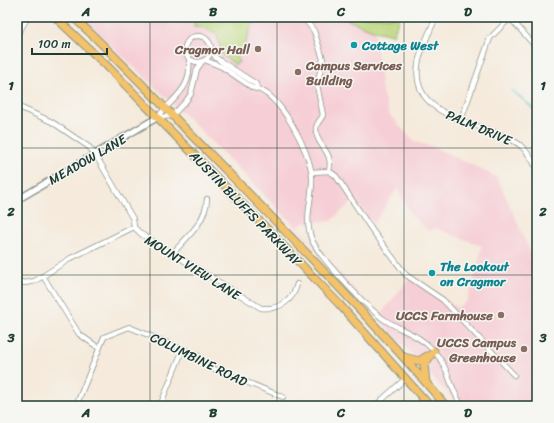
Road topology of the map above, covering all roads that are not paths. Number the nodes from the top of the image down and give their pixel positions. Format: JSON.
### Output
{"nodes":[{"id":1,"x":28,"y":17,"type":"edge"},
{"id":2,"x":55,"y":17,"type":"edge"},
{"id":3,"x":73,"y":17,"type":"edge"},
{"id":4,"x":303,"y":17,"type":"edge"},
{"id":5,"x":436,"y":17,"type":"edge"},
{"id":6,"x":509,"y":18,"type":"edge"},
{"id":7,"x":17,"y":35,"type":"edge"},
{"id":8,"x":537,"y":48,"type":"edge"},
{"id":9,"x":211,"y":50,"type":"junction"},
{"id":10,"x":189,"y":59,"type":"junction"},
{"id":11,"x":203,"y":61,"type":"junction"},
{"id":12,"x":257,"y":88,"type":"junction"},
{"id":13,"x":17,"y":106,"type":"edge"},
{"id":14,"x":165,"y":108,"type":"junction"},
{"id":15,"x":172,"y":116,"type":"junction"},
{"id":16,"x":158,"y":117,"type":"junction"},
{"id":17,"x":461,"y":120,"type":"junction"},
{"id":18,"x":95,"y":154,"type":"junction"},
{"id":19,"x":537,"y":170,"type":"edge"},
{"id":20,"x":328,"y":171,"type":"junction"},
{"id":21,"x":312,"y":172,"type":"junction"},
{"id":22,"x":207,"y":199,"type":"dead end"},
{"id":23,"x":17,"y":200,"type":"edge"},
{"id":24,"x":134,"y":227,"type":"junction"},
{"id":25,"x":172,"y":254,"type":"junction"},
{"id":26,"x":43,"y":276,"type":"junction"},
{"id":27,"x":17,"y":281,"type":"edge"},
{"id":28,"x":297,"y":284,"type":"dead end"},
{"id":29,"x":99,"y":348,"type":"junction"},
{"id":30,"x":183,"y":349,"type":"junction"},
{"id":31,"x":434,"y":351,"type":"junction"},
{"id":32,"x":403,"y":357,"type":"junction"},
{"id":33,"x":514,"y":375,"type":"dead end"},
{"id":34,"x":406,"y":378,"type":"junction"},
{"id":35,"x":426,"y":382,"type":"junction"},
{"id":36,"x":283,"y":397,"type":"dead end"},
{"id":37,"x":76,"y":406,"type":"edge"},
{"id":38,"x":160,"y":406,"type":"edge"},
{"id":39,"x":375,"y":406,"type":"edge"},
{"id":40,"x":430,"y":406,"type":"edge"},
{"id":41,"x":446,"y":406,"type":"edge"},
{"id":42,"x":462,"y":406,"type":"edge"}],
"edges":[{"from":1,"to":7,"type":"street"},
{"from":2,"to":16,"type":"main road","name":"AUSTIN BLUFFS PARKWAY"},
{"from":3,"to":14,"type":"main road","name":"AUSTIN BLUFFS PARKWAY"},
{"from":4,"to":20,"type":"street"},
{"from":5,"to":17,"type":"street","name":"PALM DRIVE"},
{"from":6,"to":8,"type":"street"},
{"from":6,"to":17,"type":"street"},
{"from":9,"to":10,"type":"street"},
{"from":9,"to":11,"type":"street"},
{"from":9,"to":12,"type":"street"},
{"from":10,"to":11,"type":"street"},
{"from":10,"to":14,"type":"street","name":"MEADOW LANE"},
{"from":11,"to":12,"type":"street"},
{"from":11,"to":15,"type":"street"},
{"from":12,"to":21,"type":"street"},
{"from":13,"to":18,"type":"street","name":"MOUNT VIEW LANE"},
{"from":14,"to":15,"type":"main road","name":"AUSTIN BLUFFS PARKWAY"},
{"from":14,"to":16,"type":"street","name":"MEADOW LANE"},
{"from":15,"to":16,"type":"street","name":"MEADOW LANE"},
{"from":15,"to":32,"type":"main road","name":"AUSTIN BLUFFS PARKWAY"},
{"from":16,"to":18,"type":"street","name":"MEADOW LANE"},
{"from":16,"to":34,"type":"main road","name":"AUSTIN BLUFFS PARKWAY"},
{"from":17,"to":19,"type":"street","name":"PALM DRIVE"},
{"from":18,"to":23,"type":"street","name":"MEADOW LANE"},
{"from":18,"to":24,"type":"street","name":"MOUNT VIEW LANE"},
{"from":20,"to":21,"type":"street"},
{"from":20,"to":33,"type":"street"},
{"from":21,"to":31,"type":"street"},
{"from":22,"to":25,"type":"street"},
{"from":24,"to":25,"type":"street","name":"MOUNT VIEW LANE"},
{"from":24,"to":26,"type":"street"},
{"from":25,"to":28,"type":"street","name":"MOUNT VIEW LANE"},
{"from":26,"to":27,"type":"street"},
{"from":26,"to":29,"type":"street"},
{"from":29,"to":30,"type":"street","name":"COLUMBINE ROAD"},
{"from":29,"to":37,"type":"street","name":"COLUMBINE ROAD"},
{"from":30,"to":36,"type":"street","name":"COLUMBINE ROAD"},
{"from":30,"to":38,"type":"street"},
{"from":31,"to":32,"type":"main road"},
{"from":31,"to":35,"type":"main road"},
{"from":31,"to":42,"type":"street"},
{"from":32,"to":35,"type":"main road","name":"AUSTIN BLUFFS PARKWAY"},
{"from":34,"to":35,"type":"main road"},
{"from":34,"to":39,"type":"street"},
{"from":34,"to":40,"type":"main road","name":"AUSTIN BLUFFS PARKWAY"},
{"from":35,"to":41,"type":"main road","name":"AUSTIN BLUFFS PARKWAY"}]}
